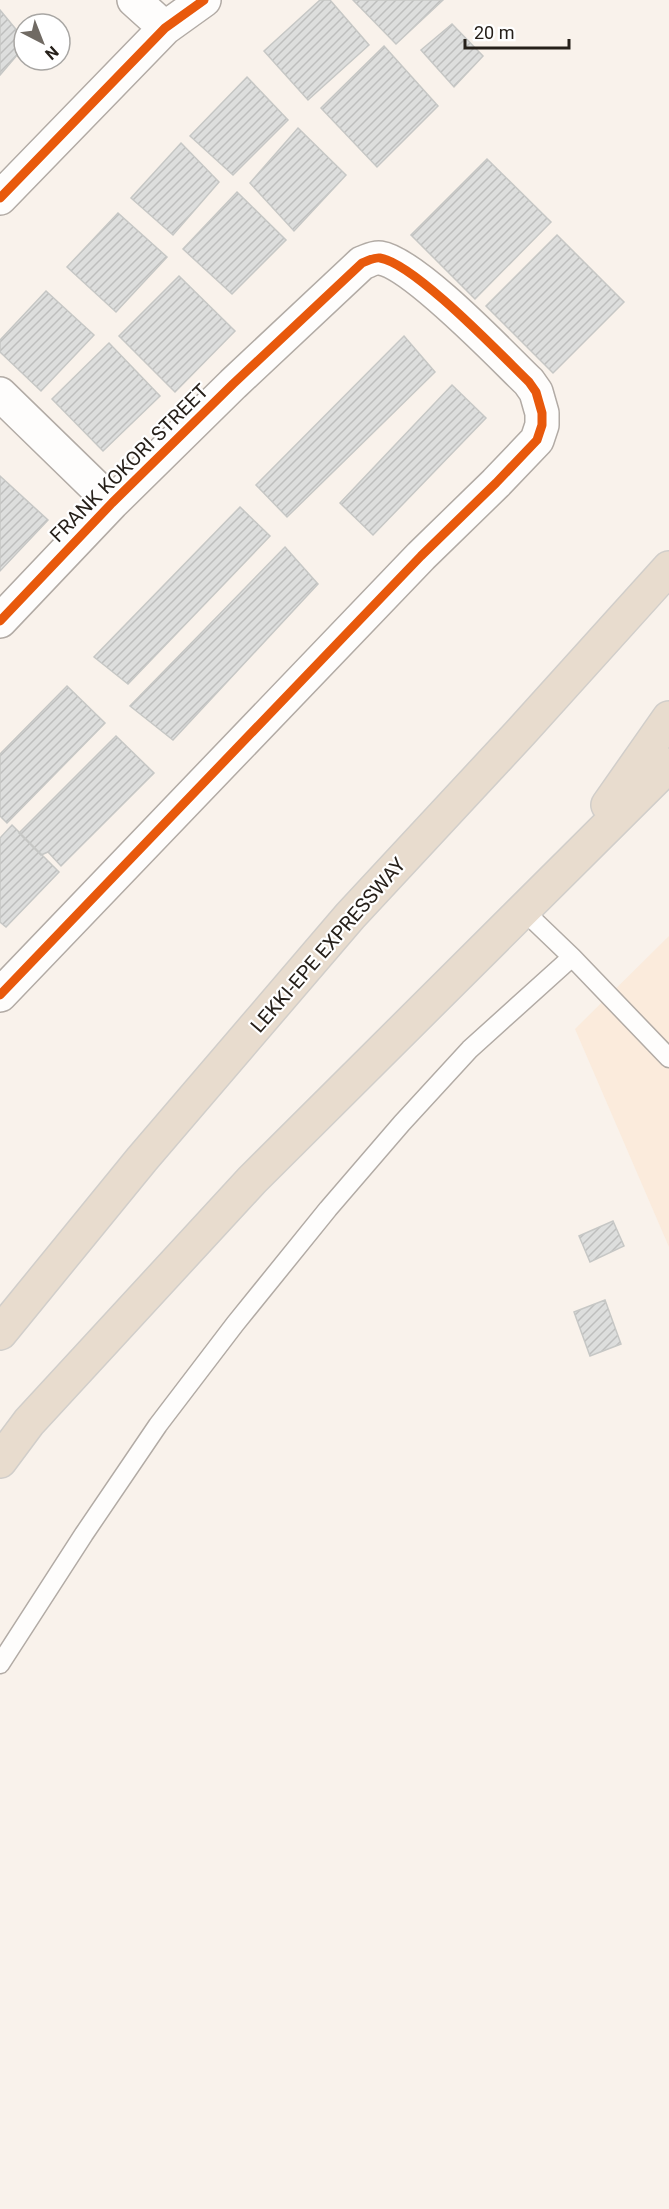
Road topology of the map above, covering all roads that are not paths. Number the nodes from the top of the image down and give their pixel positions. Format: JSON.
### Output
{"nodes":[{"id":1,"x":134,"y":0,"type":"edge"},
{"id":2,"x":204,"y":0,"type":"edge"},
{"id":3,"x":165,"y":28,"type":"junction"},
{"id":4,"x":0,"y":198,"type":"edge"},
{"id":5,"x":0,"y":394,"type":"edge"},
{"id":6,"x":112,"y":503,"type":"junction"},
{"id":7,"x":669,"y":568,"type":"edge"},
{"id":8,"x":0,"y":621,"type":"edge"},
{"id":9,"x":669,"y":718,"type":"edge"},
{"id":10,"x":669,"y":765,"type":"edge"},
{"id":11,"x":556,"y":880,"type":"junction"},
{"id":12,"x":524,"y":911,"type":"junction"},
{"id":13,"x":572,"y":957,"type":"junction"},
{"id":14,"x":0,"y":995,"type":"edge"},
{"id":15,"x":669,"y":1058,"type":"edge"},
{"id":16,"x":0,"y":1333,"type":"edge"},
{"id":17,"x":0,"y":1461,"type":"edge"},
{"id":18,"x":0,"y":1664,"type":"edge"}],
"edges":[{"from":1,"to":3,"type":"street"},
{"from":2,"to":3,"type":"street"},
{"from":3,"to":4,"type":"street"},
{"from":5,"to":6,"type":"street"},
{"from":6,"to":8,"type":"street","name":"FRANK KOKORI STREET"},
{"from":6,"to":14,"type":"street","name":"FRANK KOKORI STREET"},
{"from":7,"to":16,"type":"highway","name":"LEKKI-EPE EXPRESSWAY"},
{"from":9,"to":11,"type":"highway"},
{"from":10,"to":11,"type":"highway"},
{"from":11,"to":12,"type":"highway"},
{"from":12,"to":13,"type":"lane"},
{"from":12,"to":17,"type":"highway"},
{"from":13,"to":15,"type":"lane"},
{"from":13,"to":18,"type":"lane"}]}
